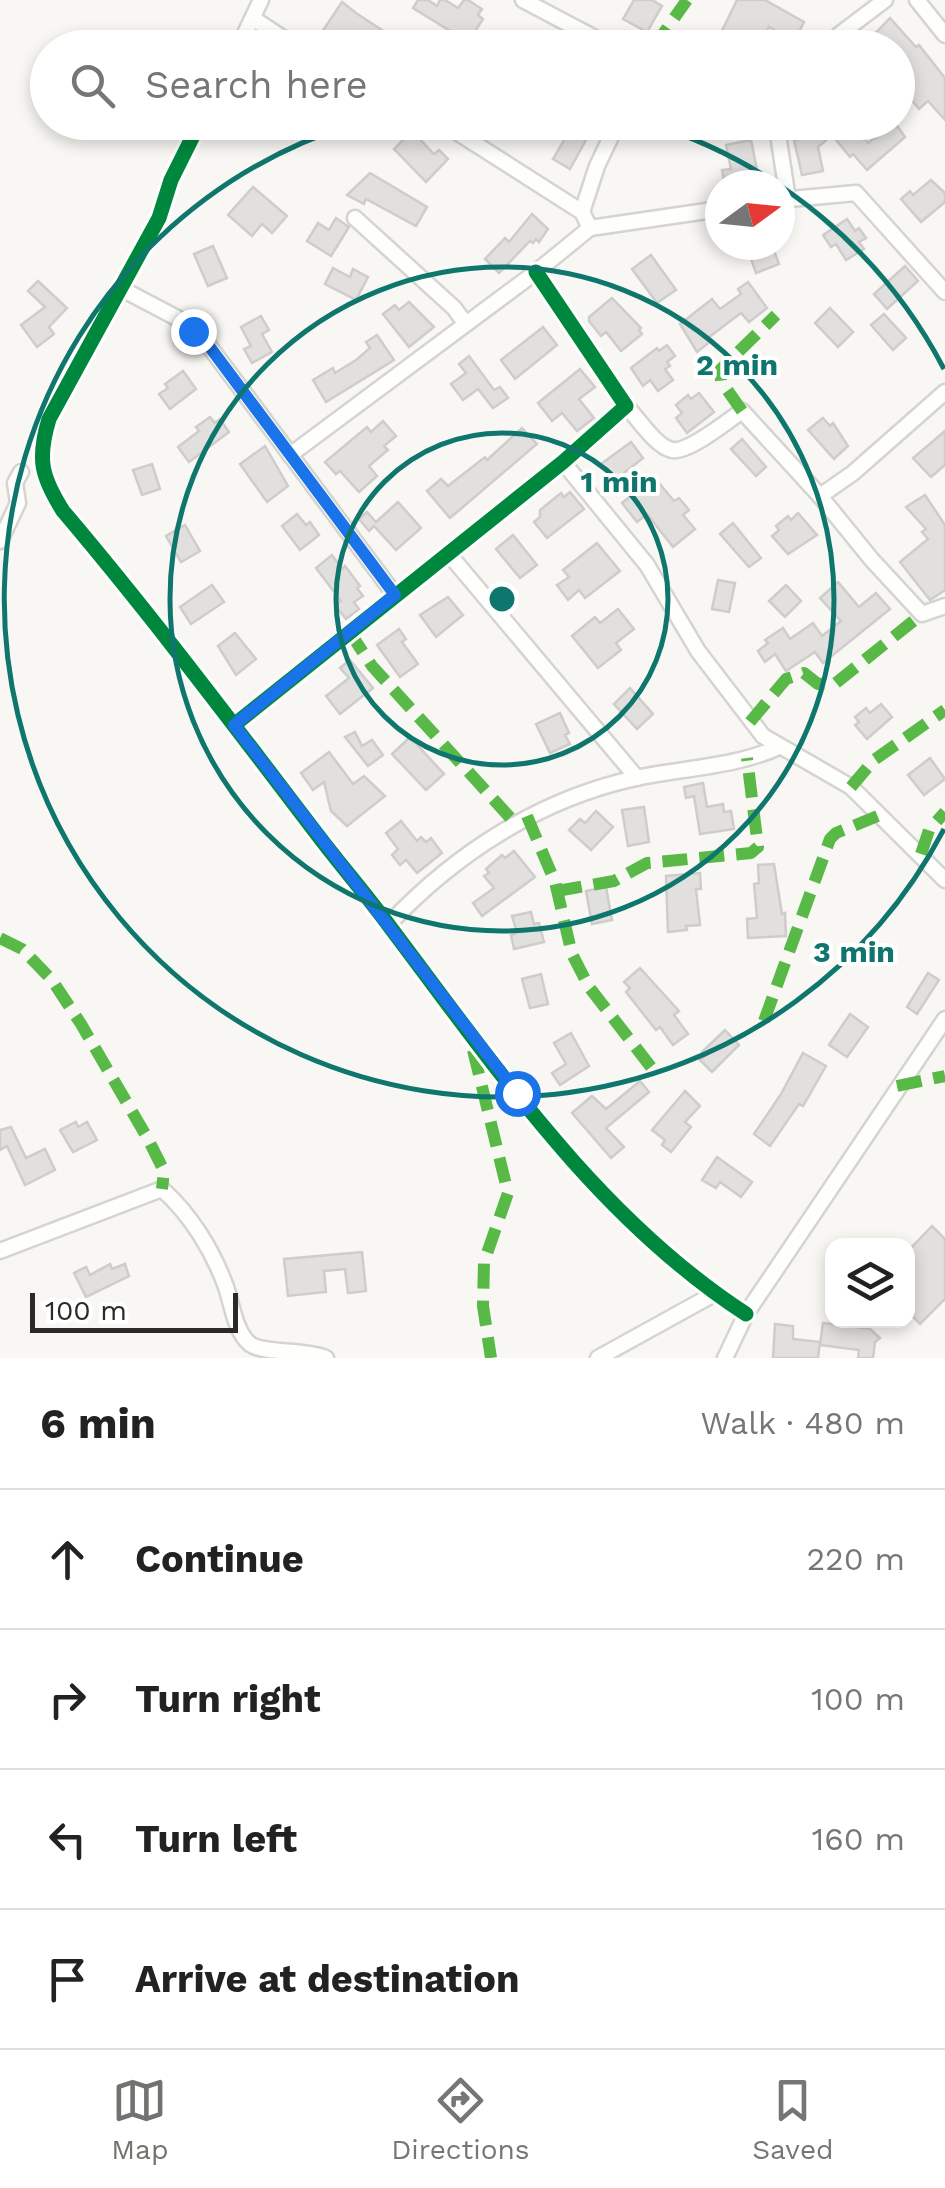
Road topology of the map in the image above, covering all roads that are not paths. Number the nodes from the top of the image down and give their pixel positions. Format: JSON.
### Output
{"nodes":[{"id":1,"x":261,"y":0,"type":"edge"},
{"id":2,"x":523,"y":0,"type":"edge"},
{"id":3,"x":886,"y":0,"type":"edge"},
{"id":4,"x":916,"y":0,"type":"edge"},
{"id":5,"x":254,"y":20,"type":"junction"},
{"id":6,"x":248,"y":30,"type":"edge"},
{"id":7,"x":270,"y":30,"type":"edge"},
{"id":8,"x":580,"y":30,"type":"edge"},
{"id":9,"x":845,"y":30,"type":"edge"},
{"id":10,"x":945,"y":35,"type":"edge"},
{"id":11,"x":191,"y":140,"type":"edge"},
{"id":12,"x":469,"y":140,"type":"edge"},
{"id":13,"x":609,"y":140,"type":"edge"},
{"id":14,"x":778,"y":140,"type":"edge"},
{"id":15,"x":781,"y":170,"type":"edge"},
{"id":16,"x":795,"y":199,"type":"edge"},
{"id":17,"x":705,"y":211,"type":"edge"},
{"id":18,"x":582,"y":212,"type":"junction"},
{"id":19,"x":355,"y":218,"type":"dead end"},
{"id":20,"x":590,"y":228,"type":"junction"},
{"id":21,"x":536,"y":272,"type":"junction"},
{"id":22,"x":120,"y":288,"type":"junction"},
{"id":23,"x":945,"y":292,"type":"edge"},
{"id":24,"x":465,"y":323,"type":"junction"},
{"id":25,"x":945,"y":392,"type":"edge"},
{"id":26,"x":626,"y":406,"type":"junction"},
{"id":27,"x":290,"y":455,"type":"junction"},
{"id":28,"x":563,"y":462,"type":"junction"},
{"id":29,"x":21,"y":472,"type":"dead end"},
{"id":30,"x":820,"y":496,"type":"junction"},
{"id":31,"x":0,"y":541,"type":"edge"},
{"id":32,"x":448,"y":553,"type":"junction"},
{"id":33,"x":395,"y":595,"type":"junction"},
{"id":34,"x":945,"y":606,"type":"edge"},
{"id":35,"x":234,"y":725,"type":"junction"},
{"id":36,"x":779,"y":747,"type":"junction"},
{"id":37,"x":636,"y":778,"type":"junction"},
{"id":38,"x":945,"y":880,"type":"edge"},
{"id":39,"x":388,"y":924,"type":"junction"},
{"id":40,"x":945,"y":1019,"type":"edge"},
{"id":41,"x":0,"y":1251,"type":"edge"},
{"id":42,"x":714,"y":1294,"type":"junction"},
{"id":43,"x":746,"y":1314,"type":"junction"},
{"id":44,"x":326,"y":1358,"type":"edge"},
{"id":45,"x":598,"y":1358,"type":"edge"},
{"id":46,"x":725,"y":1358,"type":"edge"}],
"edges":[{"from":1,"to":5,"type":"street"},
{"from":2,"to":8,"type":"street"},
{"from":3,"to":9,"type":"street"},
{"from":4,"to":10,"type":"street"},
{"from":5,"to":6,"type":"street"},
{"from":5,"to":7,"type":"street"},
{"from":11,"to":22,"type":"street"},
{"from":12,"to":18,"type":"street"},
{"from":13,"to":18,"type":"street"},
{"from":14,"to":15,"type":"street"},
{"from":16,"to":23,"type":"street"},
{"from":17,"to":20,"type":"street"},
{"from":18,"to":20,"type":"street"},
{"from":19,"to":24,"type":"street"},
{"from":20,"to":21,"type":"street"},
{"from":21,"to":24,"type":"street"},
{"from":21,"to":26,"type":"street"},
{"from":22,"to":27,"type":"street"},
{"from":22,"to":35,"type":"street"},
{"from":24,"to":27,"type":"street"},
{"from":25,"to":30,"type":"street"},
{"from":26,"to":28,"type":"street"},
{"from":26,"to":30,"type":"street"},
{"from":27,"to":33,"type":"street"},
{"from":28,"to":32,"type":"street"},
{"from":28,"to":36,"type":"street"},
{"from":29,"to":31,"type":"street"},
{"from":30,"to":34,"type":"street"},
{"from":32,"to":33,"type":"street"},
{"from":32,"to":37,"type":"street"},
{"from":33,"to":35,"type":"street"},
{"from":35,"to":39,"type":"street"},
{"from":36,"to":37,"type":"street"},
{"from":36,"to":38,"type":"street"},
{"from":37,"to":39,"type":"street"},
{"from":39,"to":42,"type":"street"},
{"from":40,"to":43,"type":"street"},
{"from":41,"to":44,"type":"street"},
{"from":42,"to":43,"type":"street"},
{"from":42,"to":45,"type":"street"},
{"from":43,"to":46,"type":"street"}]}
